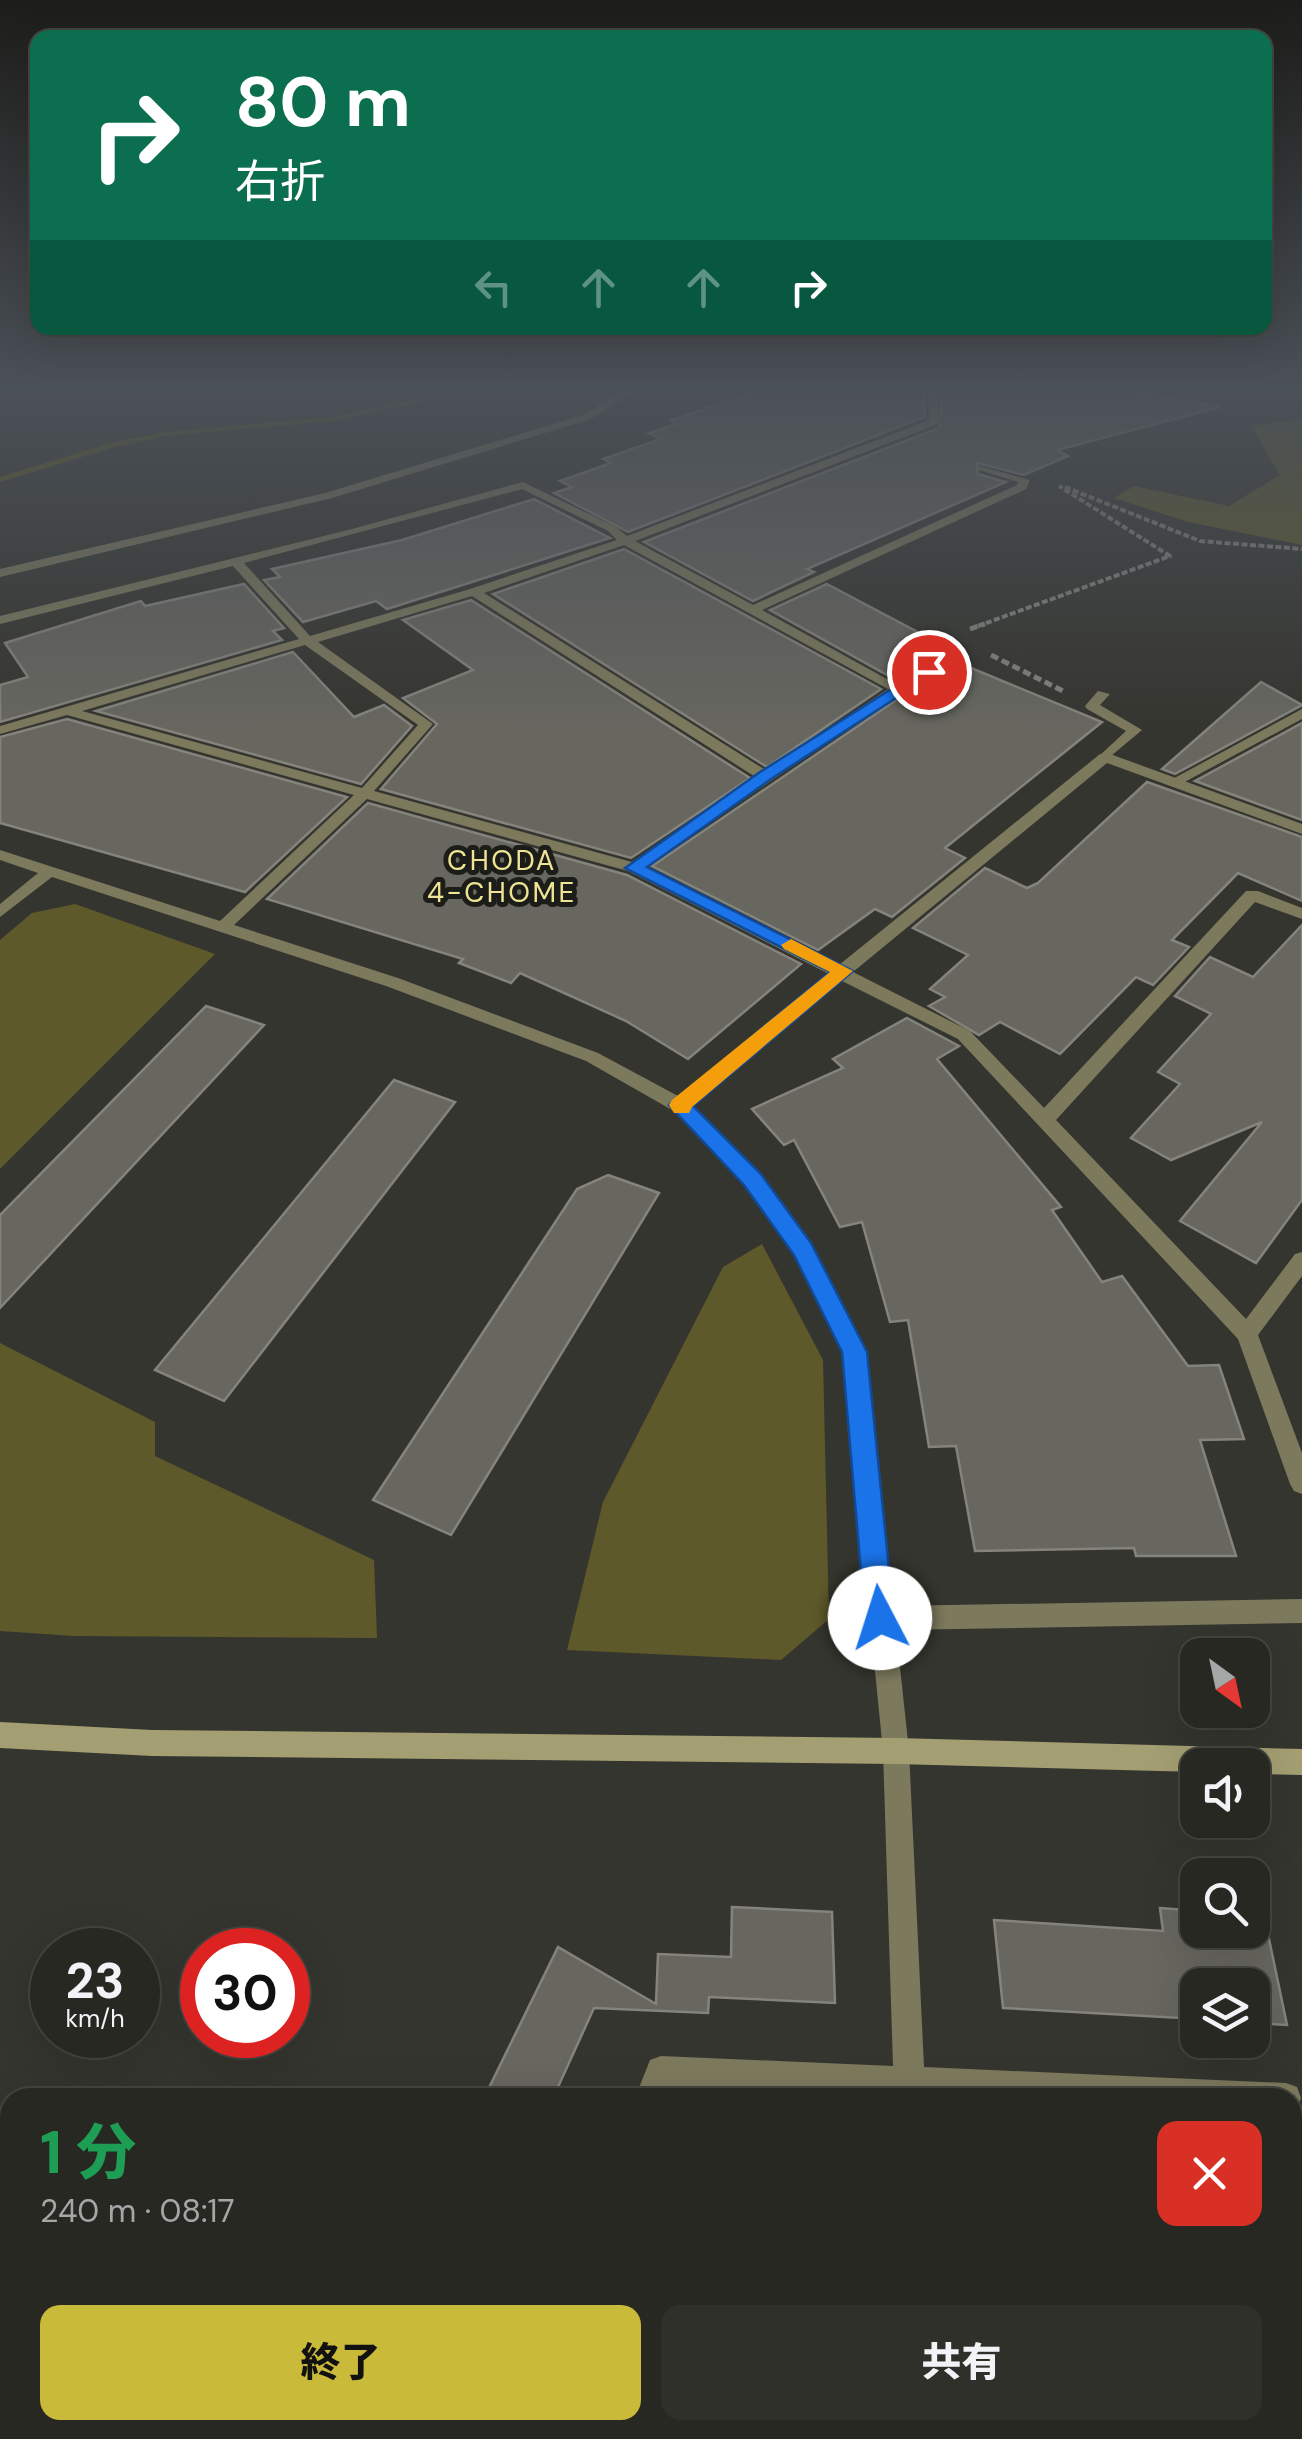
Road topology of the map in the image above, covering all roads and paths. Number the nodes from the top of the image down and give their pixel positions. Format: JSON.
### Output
{"nodes":[{"id":1,"x":295,"y":504,"type":"edge"},
{"id":2,"x":450,"y":504,"type":"edge"},
{"id":3,"x":562,"y":504,"type":"edge"},
{"id":4,"x":722,"y":504,"type":"edge"},
{"id":5,"x":985,"y":504,"type":"edge"},
{"id":6,"x":1088,"y":504,"type":"edge"},
{"id":7,"x":1113,"y":504,"type":"edge"},
{"id":8,"x":625,"y":541,"type":"junction"},
{"id":9,"x":1302,"y":549,"type":"edge"},
{"id":10,"x":236,"y":562,"type":"junction"},
{"id":11,"x":0,"y":573,"type":"edge"},
{"id":12,"x":474,"y":592,"type":"junction"},
{"id":13,"x":752,"y":610,"type":"junction"},
{"id":14,"x":0,"y":620,"type":"edge"},
{"id":15,"x":970,"y":628,"type":"dead end"},
{"id":16,"x":308,"y":641,"type":"junction"},
{"id":17,"x":987,"y":653,"type":"dead end"},
{"id":18,"x":959,"y":655,"type":"dead end"},
{"id":19,"x":898,"y":689,"type":"junction"},
{"id":20,"x":1098,"y":700,"type":"joint"},
{"id":21,"x":64,"y":710,"type":"junction"},
{"id":22,"x":1302,"y":713,"type":"edge"},
{"id":23,"x":0,"y":730,"type":"edge"},
{"id":24,"x":1105,"y":757,"type":"junction"},
{"id":25,"x":766,"y":776,"type":"junction"},
{"id":26,"x":1174,"y":782,"type":"junction"},
{"id":27,"x":365,"y":793,"type":"junction"},
{"id":28,"x":1302,"y":829,"type":"edge"},
{"id":29,"x":0,"y":855,"type":"edge"},
{"id":30,"x":634,"y":868,"type":"junction"},
{"id":31,"x":50,"y":871,"type":"junction"},
{"id":32,"x":0,"y":912,"type":"edge"},
{"id":33,"x":1302,"y":914,"type":"edge"},
{"id":34,"x":224,"y":927,"type":"junction"},
{"id":35,"x":843,"y":971,"type":"junction"},
{"id":36,"x":679,"y":1105,"type":"junction"},
{"id":37,"x":1046,"y":1118,"type":"junction"},
{"id":38,"x":1302,"y":1260,"type":"edge"},
{"id":39,"x":1247,"y":1334,"type":"junction"},
{"id":40,"x":1302,"y":1484,"type":"edge"},
{"id":41,"x":1302,"y":1611,"type":"edge"},
{"id":42,"x":880,"y":1618,"type":"junction"},
{"id":43,"x":0,"y":1734,"type":"edge"},
{"id":44,"x":896,"y":1751,"type":"junction"},
{"id":45,"x":1302,"y":1762,"type":"edge"},
{"id":46,"x":909,"y":2082,"type":"junction"},
{"id":47,"x":654,"y":2088,"type":"edge"},
{"id":48,"x":1052,"y":2088,"type":"edge"}],
"edges":[{"from":1,"to":11,"type":"street"},
{"from":2,"to":10,"type":"street"},
{"from":3,"to":8,"type":"street"},
{"from":4,"to":8,"type":"street"},
{"from":5,"to":13,"type":"street"},
{"from":6,"to":15,"type":"path"},
{"from":7,"to":9,"type":"path"},
{"from":8,"to":12,"type":"street"},
{"from":8,"to":13,"type":"street"},
{"from":10,"to":14,"type":"street"},
{"from":10,"to":16,"type":"street"},
{"from":12,"to":16,"type":"street"},
{"from":12,"to":25,"type":"street"},
{"from":13,"to":19,"type":"street"},
{"from":16,"to":21,"type":"street"},
{"from":16,"to":27,"type":"street"},
{"from":17,"to":20,"type":"path"},
{"from":18,"to":19,"type":"street"},
{"from":19,"to":25,"type":"street"},
{"from":20,"to":24,"type":"street"},
{"from":21,"to":23,"type":"street"},
{"from":21,"to":27,"type":"street"},
{"from":22,"to":26,"type":"street"},
{"from":24,"to":26,"type":"street"},
{"from":24,"to":35,"type":"street"},
{"from":25,"to":30,"type":"street"},
{"from":26,"to":28,"type":"street"},
{"from":27,"to":30,"type":"street"},
{"from":27,"to":34,"type":"street"},
{"from":29,"to":31,"type":"street"},
{"from":30,"to":35,"type":"street"},
{"from":31,"to":32,"type":"street"},
{"from":31,"to":34,"type":"street"},
{"from":33,"to":37,"type":"street"},
{"from":34,"to":36,"type":"street"},
{"from":35,"to":36,"type":"street"},
{"from":35,"to":37,"type":"street"},
{"from":36,"to":42,"type":"street"},
{"from":37,"to":39,"type":"street"},
{"from":38,"to":39,"type":"street"},
{"from":39,"to":40,"type":"street"},
{"from":41,"to":42,"type":"street"},
{"from":42,"to":44,"type":"street"},
{"from":43,"to":44,"type":"street"},
{"from":44,"to":45,"type":"street"},
{"from":44,"to":46,"type":"street"},
{"from":46,"to":47,"type":"street"},
{"from":46,"to":48,"type":"street"}]}
